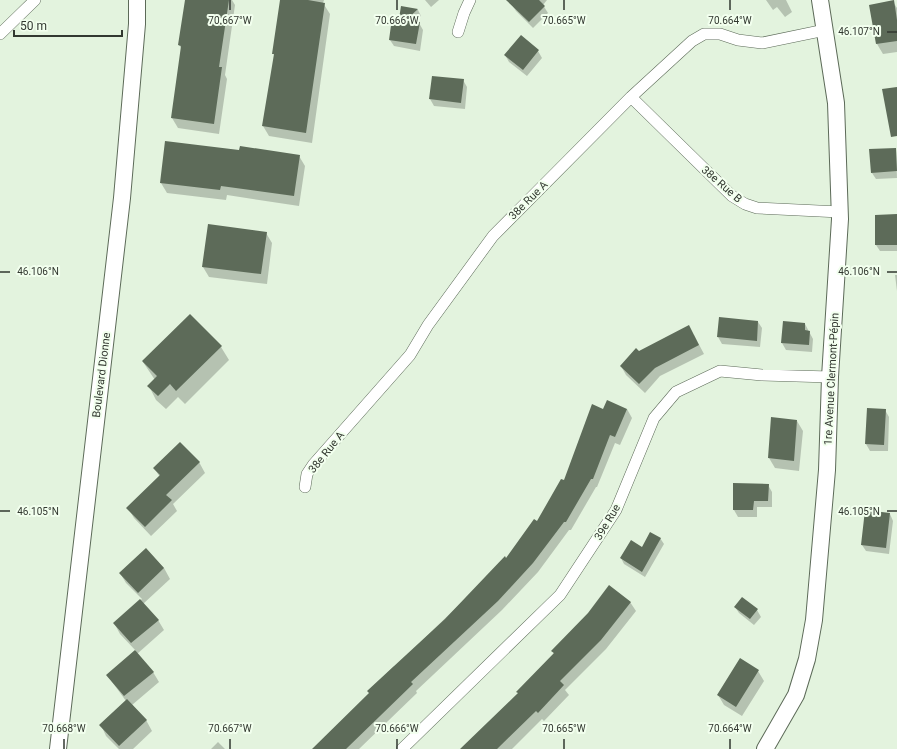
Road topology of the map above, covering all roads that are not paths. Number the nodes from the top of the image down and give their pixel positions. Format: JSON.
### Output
{"nodes":[{"id":1,"x":35,"y":0,"type":"edge"},
{"id":2,"x":137,"y":0,"type":"edge"},
{"id":3,"x":470,"y":0,"type":"edge"},
{"id":4,"x":820,"y":0,"type":"edge"},
{"id":5,"x":825,"y":30,"type":"junction"},
{"id":6,"x":458,"y":32,"type":"dead end"},
{"id":7,"x":0,"y":34,"type":"edge"},
{"id":8,"x":631,"y":97,"type":"junction"},
{"id":9,"x":840,"y":212,"type":"junction"},
{"id":10,"x":830,"y":377,"type":"junction"},
{"id":11,"x":305,"y":487,"type":"dead end"},
{"id":12,"x":58,"y":749,"type":"edge"},
{"id":13,"x":402,"y":749,"type":"edge"},
{"id":14,"x":765,"y":749,"type":"edge"}],
"edges":[{"from":1,"to":7,"type":"street"},
{"from":2,"to":12,"type":"street","name":"Boulevard Dionne"},
{"from":3,"to":6,"type":"street"},
{"from":4,"to":5,"type":"street","name":"1re Avenue Clermont-Pépin"},
{"from":5,"to":8,"type":"street","name":"38e Rue A"},
{"from":5,"to":9,"type":"street","name":"1re Avenue Clermont-Pépin"},
{"from":8,"to":9,"type":"street","name":"38e Rue B"},
{"from":8,"to":11,"type":"street","name":"38e Rue A"},
{"from":9,"to":10,"type":"street","name":"1re Avenue Clermont-Pépin"},
{"from":10,"to":13,"type":"street","name":"39e Rue"},
{"from":10,"to":14,"type":"street","name":"1re Avenue Clermont-Pépin"}]}
